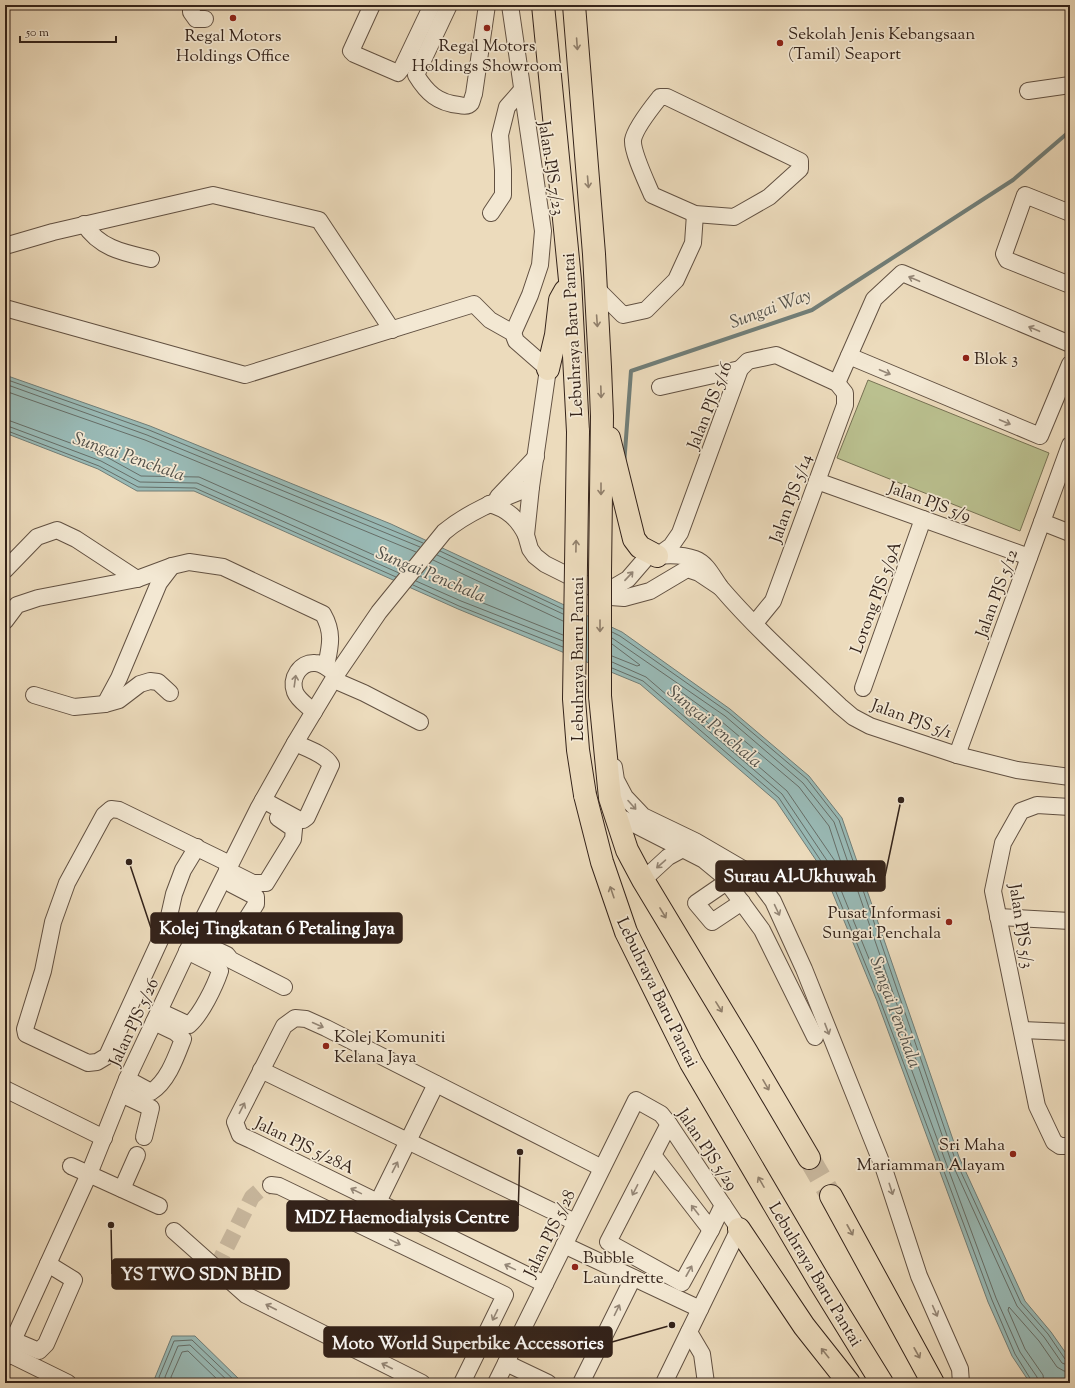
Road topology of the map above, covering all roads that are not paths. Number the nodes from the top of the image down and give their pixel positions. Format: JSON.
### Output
{"nodes":[{"id":1,"x":191,"y":5,"type":"edge"},
{"id":2,"x":372,"y":5,"type":"edge"},
{"id":3,"x":432,"y":5,"type":"edge"},
{"id":4,"x":449,"y":5,"type":"edge"},
{"id":5,"x":486,"y":5,"type":"edge"},
{"id":6,"x":574,"y":5,"type":"edge"},
{"id":7,"x":510,"y":7,"type":"edge"},
{"id":8,"x":542,"y":7,"type":"edge"},
{"id":9,"x":205,"y":19,"type":"dead end"},
{"id":10,"x":1070,"y":85,"type":"edge"},
{"id":11,"x":521,"y":91,"type":"junction"},
{"id":12,"x":1028,"y":91,"type":"dead end"},
{"id":13,"x":491,"y":213,"type":"dead end"},
{"id":14,"x":1070,"y":213,"type":"edge"},
{"id":15,"x":695,"y":214,"type":"junction"},
{"id":16,"x":84,"y":224,"type":"junction"},
{"id":17,"x":5,"y":246,"type":"edge"},
{"id":18,"x":151,"y":259,"type":"dead end"},
{"id":19,"x":570,"y":280,"type":"junction"},
{"id":20,"x":1070,"y":285,"type":"edge"},
{"id":21,"x":594,"y":286,"type":"junction"},
{"id":22,"x":5,"y":308,"type":"edge"},
{"id":23,"x":392,"y":330,"type":"junction"},
{"id":24,"x":513,"y":333,"type":"junction"},
{"id":25,"x":1070,"y":344,"type":"edge"},
{"id":26,"x":849,"y":356,"type":"junction"},
{"id":27,"x":1070,"y":364,"type":"edge"},
{"id":28,"x":548,"y":369,"type":"junction"},
{"id":29,"x":740,"y":369,"type":"junction"},
{"id":30,"x":837,"y":383,"type":"junction"},
{"id":31,"x":660,"y":387,"type":"dead end"},
{"id":32,"x":1070,"y":445,"type":"edge"},
{"id":33,"x":608,"y":456,"type":"junction"},
{"id":34,"x":536,"y":457,"type":"junction"},
{"id":35,"x":817,"y":481,"type":"junction"},
{"id":36,"x":530,"y":487,"type":"junction"},
{"id":37,"x":490,"y":504,"type":"junction"},
{"id":38,"x":923,"y":519,"type":"junction"},
{"id":39,"x":1042,"y":522,"type":"junction"},
{"id":40,"x":680,"y":533,"type":"junction"},
{"id":41,"x":1070,"y":533,"type":"edge"},
{"id":42,"x":526,"y":535,"type":"junction"},
{"id":43,"x":657,"y":556,"type":"junction"},
{"id":44,"x":1029,"y":557,"type":"junction"},
{"id":45,"x":696,"y":559,"type":"junction"},
{"id":46,"x":172,"y":566,"type":"junction"},
{"id":47,"x":5,"y":570,"type":"edge"},
{"id":48,"x":137,"y":579,"type":"junction"},
{"id":49,"x":658,"y":587,"type":"junction"},
{"id":50,"x":720,"y":587,"type":"junction"},
{"id":51,"x":597,"y":591,"type":"junction"},
{"id":52,"x":5,"y":621,"type":"edge"},
{"id":53,"x":755,"y":623,"type":"junction"},
{"id":54,"x":332,"y":674,"type":"junction"},
{"id":55,"x":863,"y":688,"type":"dead end"},
{"id":56,"x":170,"y":693,"type":"dead end"},
{"id":57,"x":34,"y":695,"type":"dead end"},
{"id":58,"x":600,"y":699,"type":"junction"},
{"id":59,"x":105,"y":704,"type":"junction"},
{"id":60,"x":314,"y":712,"type":"junction"},
{"id":61,"x":420,"y":722,"type":"dead end"},
{"id":62,"x":295,"y":743,"type":"junction"},
{"id":63,"x":957,"y":754,"type":"junction"},
{"id":64,"x":1069,"y":773,"type":"edge"},
{"id":65,"x":261,"y":804,"type":"junction"},
{"id":66,"x":1070,"y":807,"type":"edge"},
{"id":67,"x":616,"y":815,"type":"junction"},
{"id":68,"x":197,"y":847,"type":"junction"},
{"id":69,"x":681,"y":850,"type":"junction"},
{"id":70,"x":738,"y":866,"type":"junction"},
{"id":71,"x":226,"y":871,"type":"junction"},
{"id":72,"x":643,"y":880,"type":"junction"},
{"id":73,"x":728,"y":882,"type":"junction"},
{"id":74,"x":742,"y":902,"type":"junction"},
{"id":75,"x":998,"y":917,"type":"junction"},
{"id":76,"x":1070,"y":921,"type":"edge"},
{"id":77,"x":244,"y":923,"type":"dead end"},
{"id":78,"x":190,"y":945,"type":"junction"},
{"id":79,"x":284,"y":988,"type":"dead end"},
{"id":80,"x":156,"y":1017,"type":"junction"},
{"id":81,"x":1022,"y":1030,"type":"junction"},
{"id":82,"x":1070,"y":1032,"type":"edge"},
{"id":83,"x":815,"y":1037,"type":"dead end"},
{"id":84,"x":261,"y":1070,"type":"junction"},
{"id":85,"x":127,"y":1079,"type":"junction"},
{"id":86,"x":436,"y":1084,"type":"junction"},
{"id":87,"x":5,"y":1089,"type":"edge"},
{"id":88,"x":121,"y":1094,"type":"junction"},
{"id":89,"x":636,"y":1100,"type":"joint"},
{"id":90,"x":669,"y":1124,"type":"junction"},
{"id":91,"x":144,"y":1137,"type":"dead end"},
{"id":92,"x":104,"y":1138,"type":"junction"},
{"id":93,"x":408,"y":1141,"type":"junction"},
{"id":94,"x":1065,"y":1146,"type":"edge"},
{"id":95,"x":137,"y":1155,"type":"dead end"},
{"id":96,"x":653,"y":1155,"type":"junction"},
{"id":97,"x":809,"y":1158,"type":"tunnel mouth"},
{"id":98,"x":70,"y":1166,"type":"dead end"},
{"id":99,"x":602,"y":1168,"type":"junction"},
{"id":100,"x":89,"y":1174,"type":"junction"},
{"id":101,"x":271,"y":1185,"type":"dead end"},
{"id":102,"x":122,"y":1189,"type":"junction"},
{"id":103,"x":831,"y":1196,"type":"tunnel mouth"},
{"id":104,"x":378,"y":1202,"type":"junction"},
{"id":105,"x":723,"y":1205,"type":"junction"},
{"id":106,"x":159,"y":1206,"type":"dead end"},
{"id":107,"x":576,"y":1222,"type":"junction"},
{"id":108,"x":739,"y":1229,"type":"junction"},
{"id":109,"x":711,"y":1230,"type":"junction"},
{"id":110,"x":174,"y":1231,"type":"dead end"},
{"id":111,"x":564,"y":1245,"type":"junction"},
{"id":112,"x":48,"y":1264,"type":"junction"},
{"id":113,"x":633,"y":1278,"type":"junction"},
{"id":114,"x":545,"y":1284,"type":"junction"},
{"id":115,"x":700,"y":1309,"type":"junction"},
{"id":116,"x":689,"y":1332,"type":"junction"},
{"id":117,"x":8,"y":1350,"type":"edge"},
{"id":118,"x":506,"y":1363,"type":"junction"},
{"id":119,"x":68,"y":1383,"type":"edge"},
{"id":120,"x":422,"y":1383,"type":"edge"},
{"id":121,"x":462,"y":1383,"type":"edge"},
{"id":122,"x":496,"y":1383,"type":"edge"},
{"id":123,"x":548,"y":1383,"type":"edge"},
{"id":124,"x":581,"y":1383,"type":"edge"},
{"id":125,"x":664,"y":1383,"type":"edge"},
{"id":126,"x":706,"y":1383,"type":"edge"},
{"id":127,"x":849,"y":1383,"type":"edge"},
{"id":128,"x":882,"y":1383,"type":"edge"},
{"id":129,"x":933,"y":1383,"type":"edge"},
{"id":130,"x":961,"y":1383,"type":"edge"}],
"edges":[{"from":1,"to":9,"type":"street"},
{"from":2,"to":3,"type":"street"},
{"from":4,"to":5,"type":"street"},
{"from":5,"to":7,"type":"street"},
{"from":6,"to":21,"type":"highway","name":"Lebuhraya Baru Pantai","one_way":true},
{"from":7,"to":11,"type":"street","name":"Jalan PJS 7/23"},
{"from":8,"to":19,"type":"highway","name":"Lebuhraya Baru Pantai"},
{"from":10,"to":12,"type":"street"},
{"from":11,"to":13,"type":"street"},
{"from":11,"to":24,"type":"street","name":"Jalan PJS 7/23"},
{"from":14,"to":20,"type":"street"},
{"from":15,"to":15,"type":"street"},
{"from":15,"to":21,"type":"street"},
{"from":16,"to":17,"type":"street"},
{"from":16,"to":18,"type":"street"},
{"from":16,"to":23,"type":"street"},
{"from":19,"to":28,"type":"highway"},
{"from":128,"to":19,"type":"highway","name":"Lebuhraya Baru Pantai","one_way":true,"bridge":true},
{"from":21,"to":33,"type":"highway","name":"Lebuhraya Baru Pantai","one_way":true},
{"from":22,"to":23,"type":"street"},
{"from":23,"to":24,"type":"street"},
{"from":24,"to":28,"type":"street"},
{"from":25,"to":26,"type":"street","one_way":true},
{"from":26,"to":27,"type":"street","one_way":true},
{"from":26,"to":30,"type":"street"},
{"from":28,"to":34,"type":"street"},
{"from":29,"to":30,"type":"street","name":"Jalan PJS 5/16"},
{"from":29,"to":31,"type":"street"},
{"from":29,"to":40,"type":"street","name":"Jalan PJS 5/16"},
{"from":30,"to":35,"type":"street","name":"Jalan PJS 5/14"},
{"from":32,"to":39,"type":"street","name":"Jalan PJS 5/12"},
{"from":33,"to":43,"type":"highway"},
{"from":33,"to":58,"type":"highway","name":"Lebuhraya Baru Pantai","one_way":true,"bridge":true},
{"from":34,"to":36,"type":"street"},
{"from":34,"to":37,"type":"street"},
{"from":35,"to":38,"type":"street","name":"Jalan PJS 5/9"},
{"from":35,"to":53,"type":"street","name":"Jalan PJS 5/14"},
{"from":36,"to":37,"type":"street"},
{"from":36,"to":42,"type":"street"},
{"from":37,"to":42,"type":"street"},
{"from":37,"to":54,"type":"street","name":"Jalan PJS 5/26"},
{"from":38,"to":44,"type":"street","name":"Jalan PJS 5/9"},
{"from":38,"to":55,"type":"street","name":"Lorong PJS 5/9A"},
{"from":39,"to":41,"type":"street"},
{"from":39,"to":44,"type":"street","name":"Jalan PJS 5/12"},
{"from":40,"to":43,"type":"street","name":"Jalan PJS 5/16"},
{"from":40,"to":45,"type":"street"},
{"from":42,"to":51,"type":"street","name":"Jalan PJS 5/1"},
{"from":43,"to":45,"type":"street"},
{"from":43,"to":49,"type":"street"},
{"from":51,"to":43,"type":"street","one_way":true},
{"from":44,"to":63,"type":"street","name":"Jalan PJS 5/12"},
{"from":45,"to":50,"type":"street","name":"Jalan PJS 5/1"},
{"from":46,"to":48,"type":"street"},
{"from":46,"to":54,"type":"street"},
{"from":46,"to":59,"type":"street"},
{"from":47,"to":48,"type":"street"},
{"from":48,"to":52,"type":"street"},
{"from":49,"to":50,"type":"street","name":"Jalan PJS 5/1"},
{"from":49,"to":51,"type":"street","name":"Jalan PJS 5/1"},
{"from":50,"to":53,"type":"street","name":"Jalan PJS 5/1"},
{"from":53,"to":63,"type":"street","name":"Jalan PJS 5/1"},
{"from":54,"to":60,"type":"street","name":"Jalan PJS 5/26"},
{"from":60,"to":54,"type":"street","one_way":true},
{"from":54,"to":61,"type":"street"},
{"from":56,"to":59,"type":"street"},
{"from":57,"to":59,"type":"street"},
{"from":58,"to":67,"type":"highway","name":"Lebuhraya Baru Pantai"},
{"from":58,"to":70,"type":"street","one_way":true},
{"from":60,"to":62,"type":"street","name":"Jalan PJS 5/26"},
{"from":62,"to":65,"type":"street","name":"Jalan PJS 5/26"},
{"from":62,"to":65,"type":"street"},
{"from":63,"to":64,"type":"street","name":"Jalan PJS 5/1"},
{"from":65,"to":71,"type":"street","name":"Jalan PJS 5/26"},
{"from":65,"to":71,"type":"street"},
{"from":66,"to":75,"type":"street","name":"Jalan PJS 5/3"},
{"from":67,"to":69,"type":"street"},
{"from":67,"to":72,"type":"highway","name":"Lebuhraya Baru Pantai"},
{"from":68,"to":68,"type":"street"},
{"from":68,"to":71,"type":"street"},
{"from":69,"to":72,"type":"street","one_way":true},
{"from":69,"to":73,"type":"street"},
{"from":70,"to":73,"type":"street"},
{"from":70,"to":130,"type":"street","one_way":true},
{"from":71,"to":77,"type":"street"},
{"from":71,"to":78,"type":"street","name":"Jalan PJS 5/26"},
{"from":72,"to":97,"type":"highway","name":"Lebuhraya Baru Pantai","one_way":true},
{"from":73,"to":74,"type":"street"},
{"from":73,"to":74,"type":"street"},
{"from":74,"to":83,"type":"street"},
{"from":75,"to":76,"type":"street"},
{"from":75,"to":81,"type":"street","name":"Jalan PJS 5/3"},
{"from":78,"to":79,"type":"street"},
{"from":78,"to":80,"type":"street","name":"Jalan PJS 5/26"},
{"from":78,"to":80,"type":"street"},
{"from":80,"to":85,"type":"street","name":"Jalan PJS 5/26"},
{"from":80,"to":85,"type":"street"},
{"from":81,"to":82,"type":"street"},
{"from":81,"to":94,"type":"street","name":"Jalan PJS 5/3"},
{"from":84,"to":86,"type":"street","name":"Jalan PJS 5/28A","one_way":true},
{"from":84,"to":93,"type":"street"},
{"from":104,"to":84,"type":"street","name":"Jalan PJS 5/28A","one_way":true},
{"from":85,"to":88,"type":"street","name":"Jalan PJS 5/26"},
{"from":86,"to":93,"type":"street"},
{"from":86,"to":99,"type":"street","name":"Jalan PJS 5/28A"},
{"from":87,"to":92,"type":"street"},
{"from":88,"to":91,"type":"street"},
{"from":88,"to":92,"type":"street","name":"Jalan PJS 5/26"},
{"from":89,"to":90,"type":"street","name":"Jalan PJS 5/29"},
{"from":89,"to":99,"type":"street","name":"Jalan PJS 5/28"},
{"from":90,"to":96,"type":"street"},
{"from":90,"to":105,"type":"street","name":"Jalan PJS 5/29"},
{"from":92,"to":100,"type":"street","name":"Jalan PJS 5/26"},
{"from":104,"to":93,"type":"street","one_way":true},
{"from":93,"to":107,"type":"street"},
{"from":95,"to":102,"type":"street"},
{"from":109,"to":96,"type":"street","one_way":true},
{"from":96,"to":109,"type":"street","one_way":true},
{"from":98,"to":100,"type":"street"},
{"from":99,"to":107,"type":"street","name":"Jalan PJS 5/28"},
{"from":100,"to":102,"type":"street"},
{"from":100,"to":112,"type":"street","name":"Jalan PJS 5/26"},
{"from":101,"to":121,"type":"street","one_way":true},
{"from":102,"to":106,"type":"street"},
{"from":103,"to":129,"type":"highway","one_way":true},
{"from":114,"to":104,"type":"street","name":"Jalan PJS 5/28A","one_way":true},
{"from":105,"to":108,"type":"street","name":"Jalan PJS 5/29"},
{"from":105,"to":109,"type":"street"},
{"from":107,"to":111,"type":"street","name":"Jalan PJS 5/28"},
{"from":108,"to":115,"type":"street"},
{"from":127,"to":108,"type":"highway","one_way":true},
{"from":120,"to":110,"type":"street","one_way":true},
{"from":111,"to":113,"type":"street"},
{"from":111,"to":114,"type":"street","name":"Jalan PJS 5/28"},
{"from":112,"to":117,"type":"street","name":"Jalan PJS 5/26"},
{"from":112,"to":117,"type":"street"},
{"from":113,"to":115,"type":"street"},
{"from":124,"to":113,"type":"street","one_way":true},
{"from":114,"to":118,"type":"street","name":"Jalan PJS 5/28"},
{"from":115,"to":116,"type":"street"},
{"from":116,"to":125,"type":"street"},
{"from":116,"to":126,"type":"street"},
{"from":117,"to":119,"type":"street"},
{"from":118,"to":122,"type":"street","name":"Jalan PJS 5/28"},
{"from":118,"to":123,"type":"street"}]}
